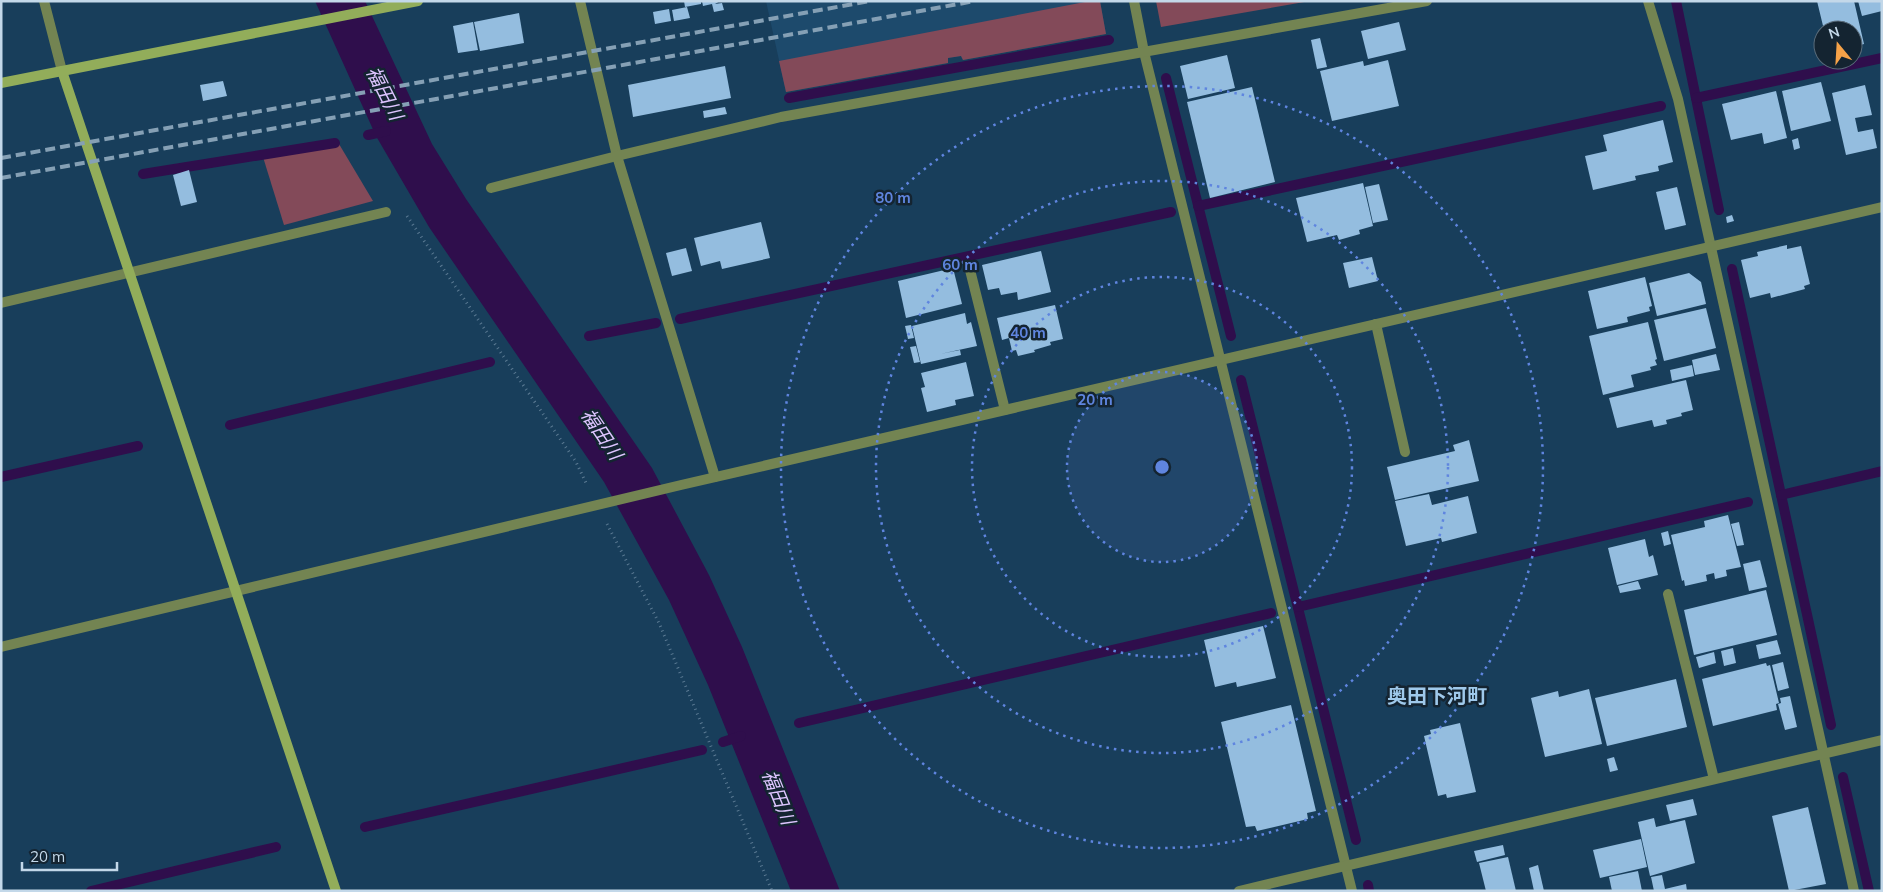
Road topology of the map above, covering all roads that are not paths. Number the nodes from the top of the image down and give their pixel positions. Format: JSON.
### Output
{"nodes":[{"id":1,"x":44,"y":1,"type":"edge"},
{"id":2,"x":418,"y":1,"type":"edge"},
{"id":3,"x":580,"y":1,"type":"edge"},
{"id":4,"x":1134,"y":1,"type":"edge"},
{"id":5,"x":1428,"y":1,"type":"edge"},
{"id":6,"x":1648,"y":1,"type":"edge"},
{"id":7,"x":1144,"y":52,"type":"junction"},
{"id":8,"x":62,"y":71,"type":"junction"},
{"id":9,"x":1,"y":83,"type":"edge"},
{"id":10,"x":617,"y":156,"type":"junction"},
{"id":11,"x":491,"y":188,"type":"dead end"},
{"id":12,"x":1882,"y":207,"type":"edge"},
{"id":13,"x":386,"y":212,"type":"road end"},
{"id":14,"x":1711,"y":246,"type":"junction"},
{"id":15,"x":969,"y":266,"type":"dead end"},
{"id":16,"x":130,"y":274,"type":"junction"},
{"id":17,"x":1,"y":303,"type":"edge"},
{"id":18,"x":1376,"y":324,"type":"junction"},
{"id":19,"x":1221,"y":360,"type":"junction"},
{"id":20,"x":1004,"y":410,"type":"junction"},
{"id":21,"x":1405,"y":452,"type":"dead end"},
{"id":22,"x":715,"y":477,"type":"junction"},
{"id":23,"x":236,"y":592,"type":"junction"},
{"id":24,"x":1668,"y":594,"type":"dead end"},
{"id":25,"x":1,"y":647,"type":"edge"},
{"id":26,"x":1882,"y":740,"type":"edge"},
{"id":27,"x":1824,"y":754,"type":"junction"},
{"id":28,"x":1714,"y":779,"type":"junction"},
{"id":29,"x":1346,"y":866,"type":"junction"},
{"id":30,"x":336,"y":891,"type":"edge"},
{"id":31,"x":1238,"y":891,"type":"edge"},
{"id":32,"x":1352,"y":891,"type":"edge"},
{"id":33,"x":1854,"y":891,"type":"edge"}],
"edges":[{"from":1,"to":8,"type":"street"},
{"from":2,"to":8,"type":"street"},
{"from":3,"to":10,"type":"street"},
{"from":4,"to":7,"type":"street"},
{"from":5,"to":7,"type":"street"},
{"from":6,"to":14,"type":"street"},
{"from":7,"to":10,"type":"street"},
{"from":7,"to":19,"type":"street"},
{"from":8,"to":9,"type":"street"},
{"from":8,"to":16,"type":"street"},
{"from":10,"to":11,"type":"street"},
{"from":10,"to":22,"type":"street"},
{"from":12,"to":14,"type":"street"},
{"from":13,"to":16,"type":"street"},
{"from":14,"to":18,"type":"street"},
{"from":14,"to":27,"type":"street"},
{"from":15,"to":20,"type":"street"},
{"from":16,"to":17,"type":"street"},
{"from":16,"to":23,"type":"street"},
{"from":18,"to":19,"type":"street"},
{"from":18,"to":21,"type":"street"},
{"from":19,"to":20,"type":"street"},
{"from":19,"to":29,"type":"street"},
{"from":20,"to":22,"type":"street"},
{"from":22,"to":23,"type":"street"},
{"from":23,"to":25,"type":"street"},
{"from":23,"to":30,"type":"street"},
{"from":24,"to":28,"type":"street"},
{"from":26,"to":27,"type":"street"},
{"from":27,"to":28,"type":"street"},
{"from":27,"to":33,"type":"street"},
{"from":28,"to":29,"type":"street"},
{"from":29,"to":31,"type":"street"},
{"from":29,"to":32,"type":"street"}]}
